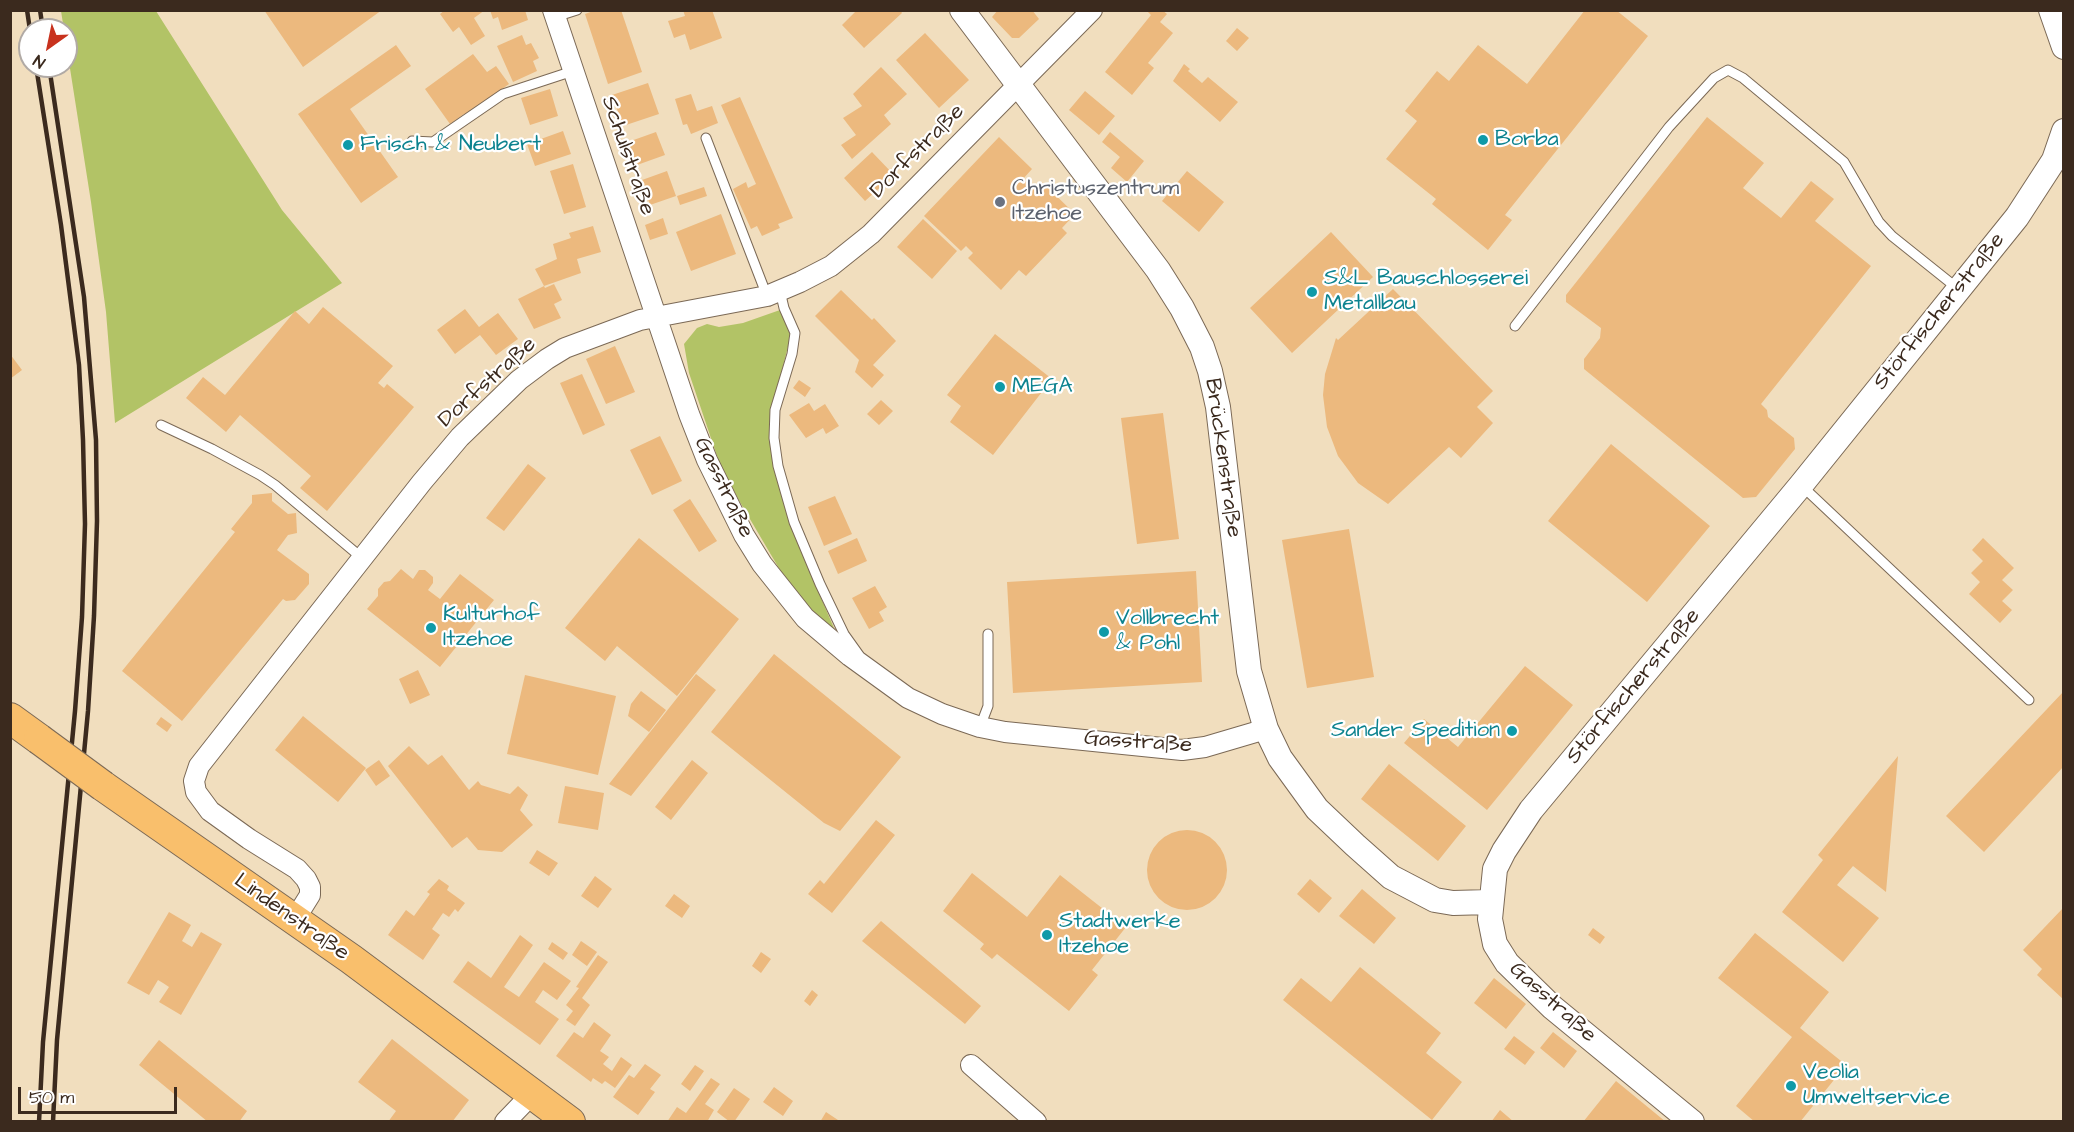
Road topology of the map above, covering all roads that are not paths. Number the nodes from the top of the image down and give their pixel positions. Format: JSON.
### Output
{"nodes":[{"id":1,"x":577,"y":10,"type":"edge"},
{"id":2,"x":962,"y":10,"type":"edge"},
{"id":3,"x":1092,"y":10,"type":"edge"},
{"id":4,"x":2051,"y":10,"type":"edge"},
{"id":5,"x":554,"y":14,"type":"edge"},
{"id":6,"x":2064,"y":47,"type":"edge"},
{"id":7,"x":573,"y":71,"type":"junction"},
{"id":8,"x":1019,"y":85,"type":"junction"},
{"id":9,"x":2064,"y":131,"type":"edge"},
{"id":10,"x":706,"y":138,"type":"dead end"},
{"id":11,"x":412,"y":141,"type":"dead end"},
{"id":12,"x":1958,"y":289,"type":"junction"},
{"id":13,"x":773,"y":293,"type":"junction"},
{"id":14,"x":656,"y":317,"type":"junction"},
{"id":15,"x":1515,"y":326,"type":"dead end"},
{"id":16,"x":161,"y":425,"type":"dead end"},
{"id":17,"x":1801,"y":485,"type":"junction"},
{"id":18,"x":362,"y":558,"type":"junction"},
{"id":19,"x":988,"y":634,"type":"dead end"},
{"id":20,"x":871,"y":672,"type":"junction"},
{"id":21,"x":2029,"y":700,"type":"dead end"},
{"id":22,"x":10,"y":718,"type":"edge"},
{"id":23,"x":980,"y":727,"type":"junction"},
{"id":24,"x":1266,"y":729,"type":"junction"},
{"id":25,"x":1490,"y":902,"type":"junction"},
{"id":26,"x":295,"y":919,"type":"junction"},
{"id":27,"x":971,"y":1065,"type":"dead end"},
{"id":28,"x":532,"y":1094,"type":"junction"},
{"id":29,"x":505,"y":1122,"type":"edge"},
{"id":30,"x":570,"y":1122,"type":"edge"},
{"id":31,"x":1036,"y":1122,"type":"edge"},
{"id":32,"x":1692,"y":1122,"type":"edge"}],
"edges":[{"from":1,"to":5,"type":"lane"},
{"from":2,"to":8,"type":"street","name":"Brückenstraße"},
{"from":3,"to":8,"type":"street","name":"Dorfstraße"},
{"from":4,"to":6,"type":"street"},
{"from":5,"to":7,"type":"street","name":"Schulstraße"},
{"from":7,"to":11,"type":"lane"},
{"from":7,"to":14,"type":"street","name":"Schulstraße"},
{"from":8,"to":13,"type":"street","name":"Dorfstraße"},
{"from":8,"to":24,"type":"street","name":"Brückenstraße"},
{"from":9,"to":12,"type":"street","name":"Störfischerstraße"},
{"from":10,"to":13,"type":"lane"},
{"from":12,"to":15,"type":"lane"},
{"from":12,"to":17,"type":"street","name":"Störfischerstraße"},
{"from":13,"to":14,"type":"street","name":"Dorfstraße"},
{"from":13,"to":20,"type":"lane"},
{"from":14,"to":18,"type":"street","name":"Dorfstraße"},
{"from":14,"to":20,"type":"street","name":"Gasstraße"},
{"from":16,"to":18,"type":"lane"},
{"from":17,"to":21,"type":"lane"},
{"from":17,"to":25,"type":"street","name":"Störfischerstraße"},
{"from":18,"to":26,"type":"street","name":"Dorfstraße"},
{"from":19,"to":23,"type":"lane"},
{"from":20,"to":23,"type":"street","name":"Gasstraße"},
{"from":22,"to":26,"type":"main road","name":"Lindenstraße","bridge":true},
{"from":23,"to":24,"type":"street","name":"Gasstraße"},
{"from":24,"to":25,"type":"street"},
{"from":25,"to":32,"type":"street","name":"Gasstraße"},
{"from":26,"to":28,"type":"main road","name":"Lindenstraße"},
{"from":27,"to":31,"type":"street"},
{"from":28,"to":29,"type":"street"},
{"from":28,"to":30,"type":"main road","name":"Lindenstraße"}]}
